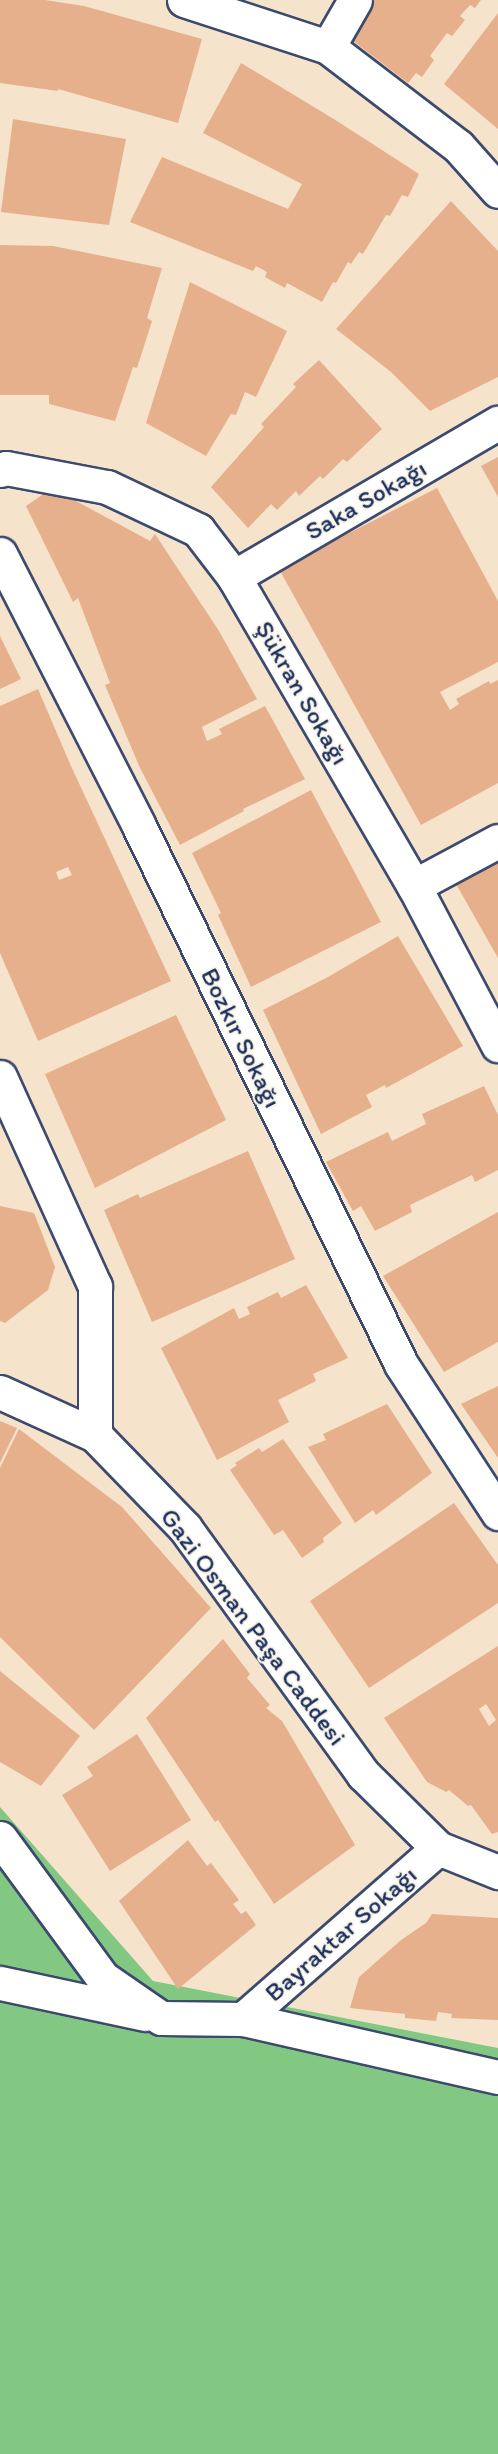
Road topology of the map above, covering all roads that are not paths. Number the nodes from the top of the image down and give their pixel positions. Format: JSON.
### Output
{"nodes":[{"id":1,"x":184,"y":0,"type":"edge"},
{"id":2,"x":354,"y":0,"type":"edge"},
{"id":3,"x":328,"y":47,"type":"junction"},
{"id":4,"x":498,"y":191,"type":"edge"},
{"id":5,"x":498,"y":423,"type":"edge"},
{"id":6,"x":0,"y":470,"type":"edge"},
{"id":7,"x":0,"y":554,"type":"edge"},
{"id":8,"x":234,"y":577,"type":"junction"},
{"id":9,"x":498,"y":841,"type":"edge"},
{"id":10,"x":414,"y":886,"type":"junction"},
{"id":11,"x":498,"y":1045,"type":"edge"},
{"id":12,"x":0,"y":1077,"type":"edge"},
{"id":13,"x":0,"y":1392,"type":"edge"},
{"id":14,"x":95,"y":1435,"type":"junction"},
{"id":15,"x":498,"y":1513,"type":"edge"},
{"id":16,"x":0,"y":1838,"type":"edge"},
{"id":17,"x":438,"y":1848,"type":"junction"},
{"id":18,"x":498,"y":1872,"type":"edge"},
{"id":19,"x":0,"y":1983,"type":"edge"},
{"id":20,"x":161,"y":2018,"type":"junction"},
{"id":21,"x":243,"y":2019,"type":"junction"},
{"id":22,"x":498,"y":2077,"type":"edge"}],
"edges":[{"from":1,"to":3,"type":"street"},
{"from":2,"to":3,"type":"street"},
{"from":3,"to":4,"type":"street"},
{"from":5,"to":8,"type":"street","name":"Saka Sokağı"},
{"from":6,"to":8,"type":"street","name":"Şükran Sokağı"},
{"from":7,"to":15,"type":"street","name":"Bozkır Sokağı"},
{"from":8,"to":10,"type":"street","name":"Şükran Sokağı"},
{"from":9,"to":10,"type":"street"},
{"from":10,"to":11,"type":"street","name":"Şükran Sokağı"},
{"from":12,"to":14,"type":"street"},
{"from":13,"to":14,"type":"street","name":"Gazi Osman Paşa Caddesi"},
{"from":14,"to":17,"type":"street","name":"Gazi Osman Paşa Caddesi"},
{"from":16,"to":20,"type":"street"},
{"from":17,"to":18,"type":"street","name":"Gazi Osman Paşa Caddesi"},
{"from":17,"to":21,"type":"street","name":"Bayraktar Sokağı"},
{"from":19,"to":20,"type":"street"},
{"from":20,"to":21,"type":"street"},
{"from":21,"to":22,"type":"street"}]}
